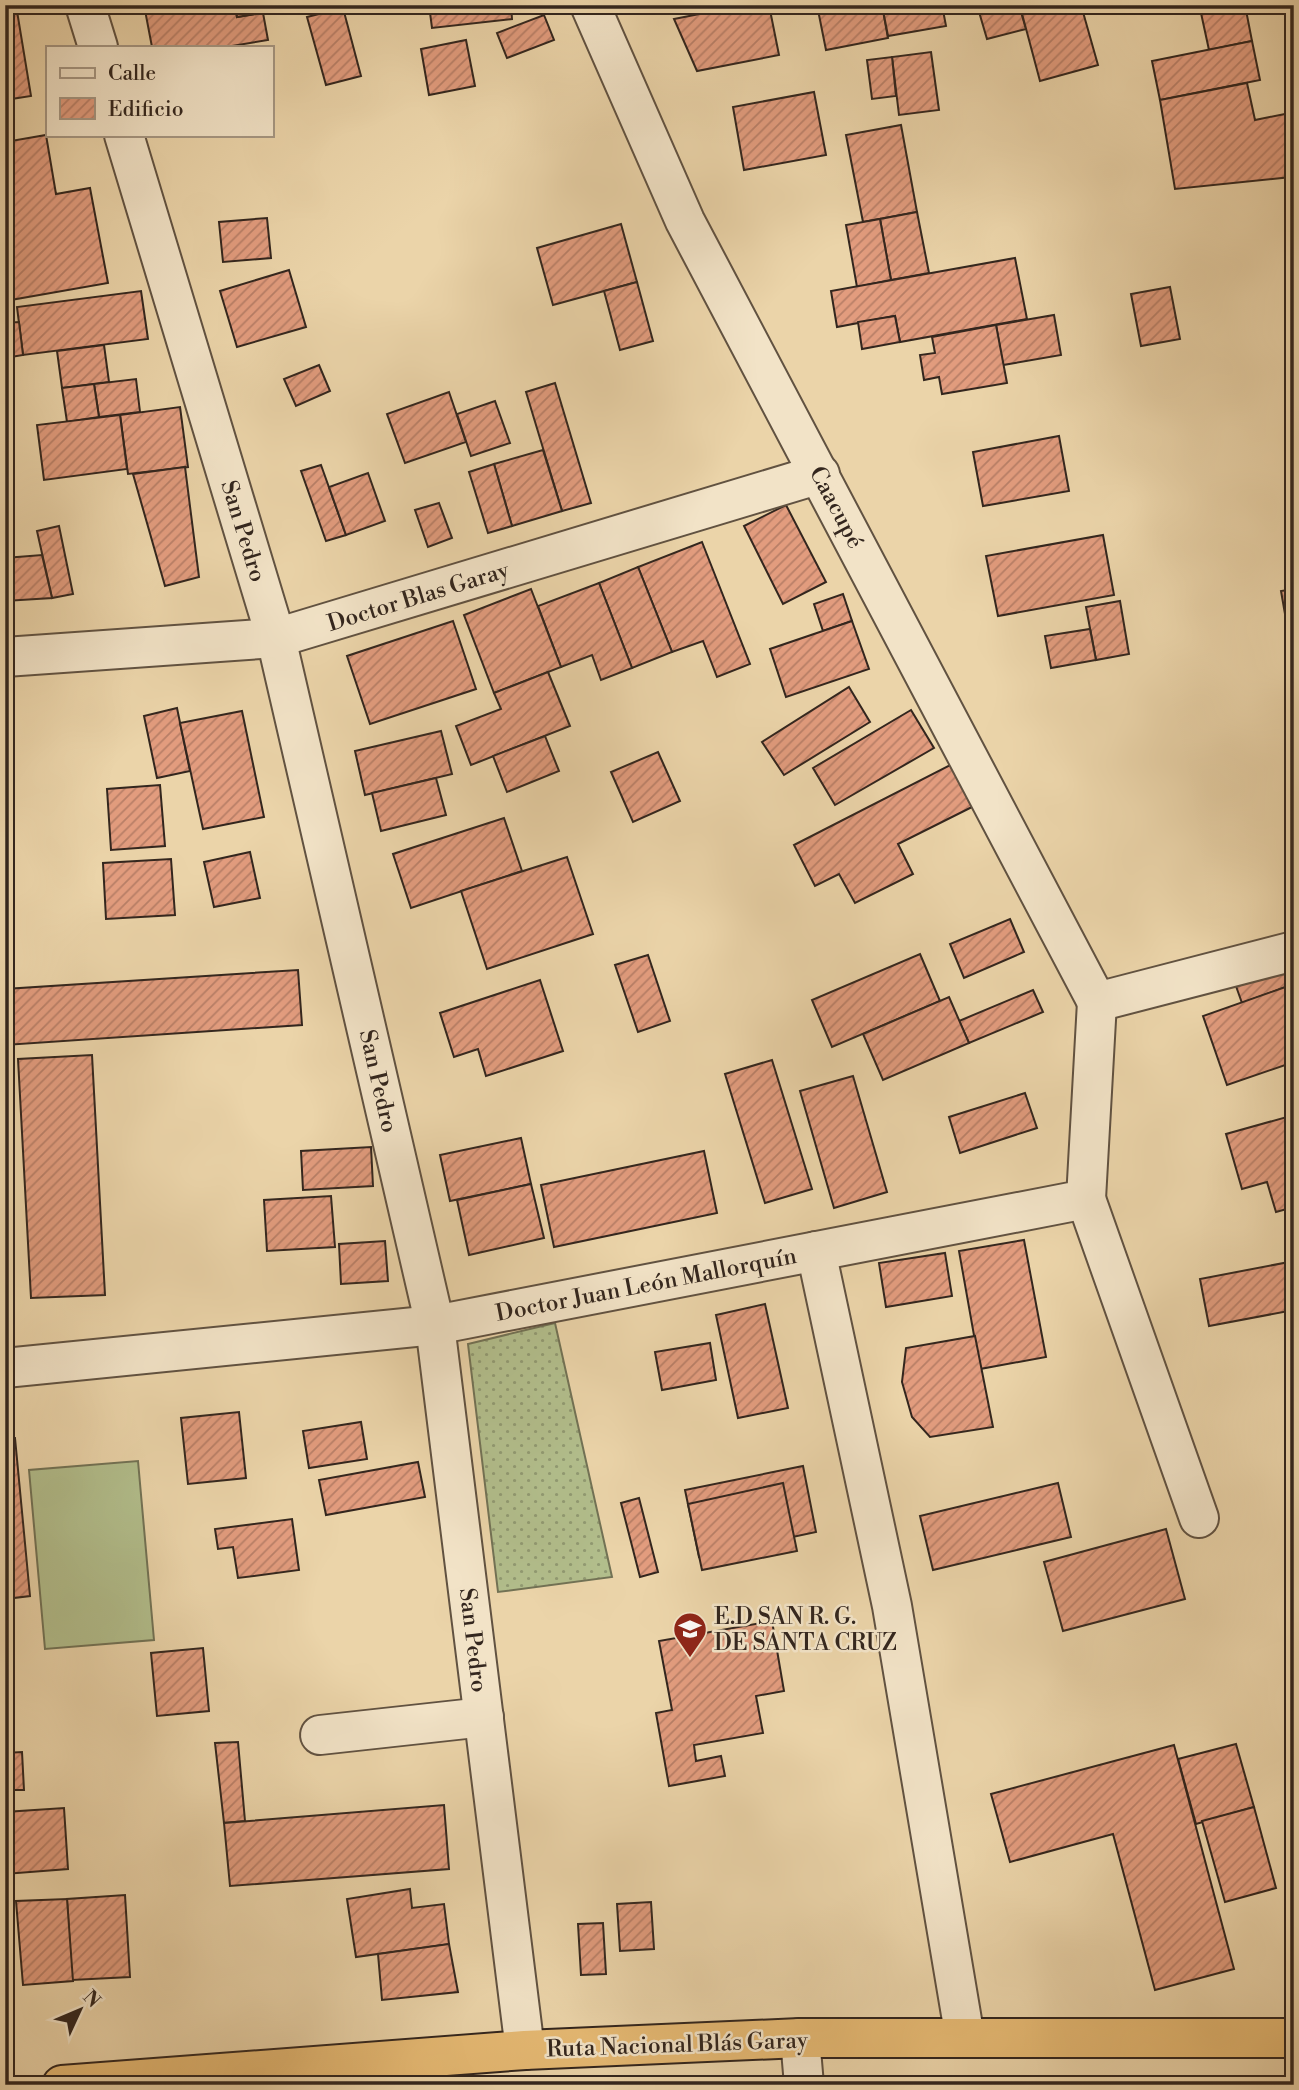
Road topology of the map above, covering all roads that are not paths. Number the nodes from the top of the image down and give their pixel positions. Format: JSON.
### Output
{"nodes":[{"id":1,"x":85,"y":5,"type":"edge"},
{"id":2,"x":590,"y":5,"type":"edge"},
{"id":3,"x":98,"y":46,"type":"edge"},
{"id":4,"x":124,"y":136,"type":"edge"},
{"id":5,"x":820,"y":474,"type":"junction"},
{"id":6,"x":276,"y":638,"type":"junction"},
{"id":7,"x":5,"y":657,"type":"edge"},
{"id":8,"x":1294,"y":951,"type":"edge"},
{"id":9,"x":1097,"y":1002,"type":"junction"},
{"id":10,"x":1086,"y":1199,"type":"junction"},
{"id":11,"x":816,"y":1251,"type":"junction"},
{"id":12,"x":435,"y":1325,"type":"junction"},
{"id":13,"x":5,"y":1368,"type":"edge"},
{"id":14,"x":1199,"y":1518,"type":"dead end"},
{"id":15,"x":484,"y":1717,"type":"junction"},
{"id":16,"x":320,"y":1735,"type":"dead end"},
{"id":17,"x":800,"y":2038,"type":"junction"},
{"id":18,"x":965,"y":2038,"type":"junction"},
{"id":19,"x":1294,"y":2038,"type":"edge"},
{"id":20,"x":525,"y":2050,"type":"junction"},
{"id":21,"x":62,"y":2085,"type":"edge"},
{"id":22,"x":804,"y":2085,"type":"edge"}],
"edges":[{"from":1,"to":3,"type":"street"},
{"from":2,"to":5,"type":"street","name":"Caacupé"},
{"from":4,"to":6,"type":"street","name":"San Pedro"},
{"from":5,"to":6,"type":"street","name":"Doctor Blas Garay"},
{"from":5,"to":9,"type":"street","name":"Caacupé"},
{"from":6,"to":7,"type":"street","name":"Doctor Blas Garay"},
{"from":6,"to":12,"type":"street","name":"San Pedro"},
{"from":8,"to":9,"type":"street"},
{"from":9,"to":10,"type":"street"},
{"from":10,"to":11,"type":"street","name":"Doctor Juan León Mallorquín"},
{"from":10,"to":14,"type":"street"},
{"from":11,"to":12,"type":"street","name":"Doctor Juan León Mallorquín"},
{"from":11,"to":18,"type":"street"},
{"from":12,"to":13,"type":"street","name":"Doctor Juan León Mallorquín"},
{"from":12,"to":15,"type":"street","name":"San Pedro"},
{"from":15,"to":16,"type":"street"},
{"from":15,"to":20,"type":"street","name":"San Pedro"},
{"from":17,"to":18,"type":"highway","name":"Ruta Nacional Blás Garay"},
{"from":17,"to":20,"type":"highway","name":"Ruta Nacional Blás Garay"},
{"from":17,"to":22,"type":"street"},
{"from":18,"to":19,"type":"highway","name":"Ruta Nacional Blás Garay"},
{"from":20,"to":21,"type":"highway","name":"Ruta Nacional Blás Garay"}]}
